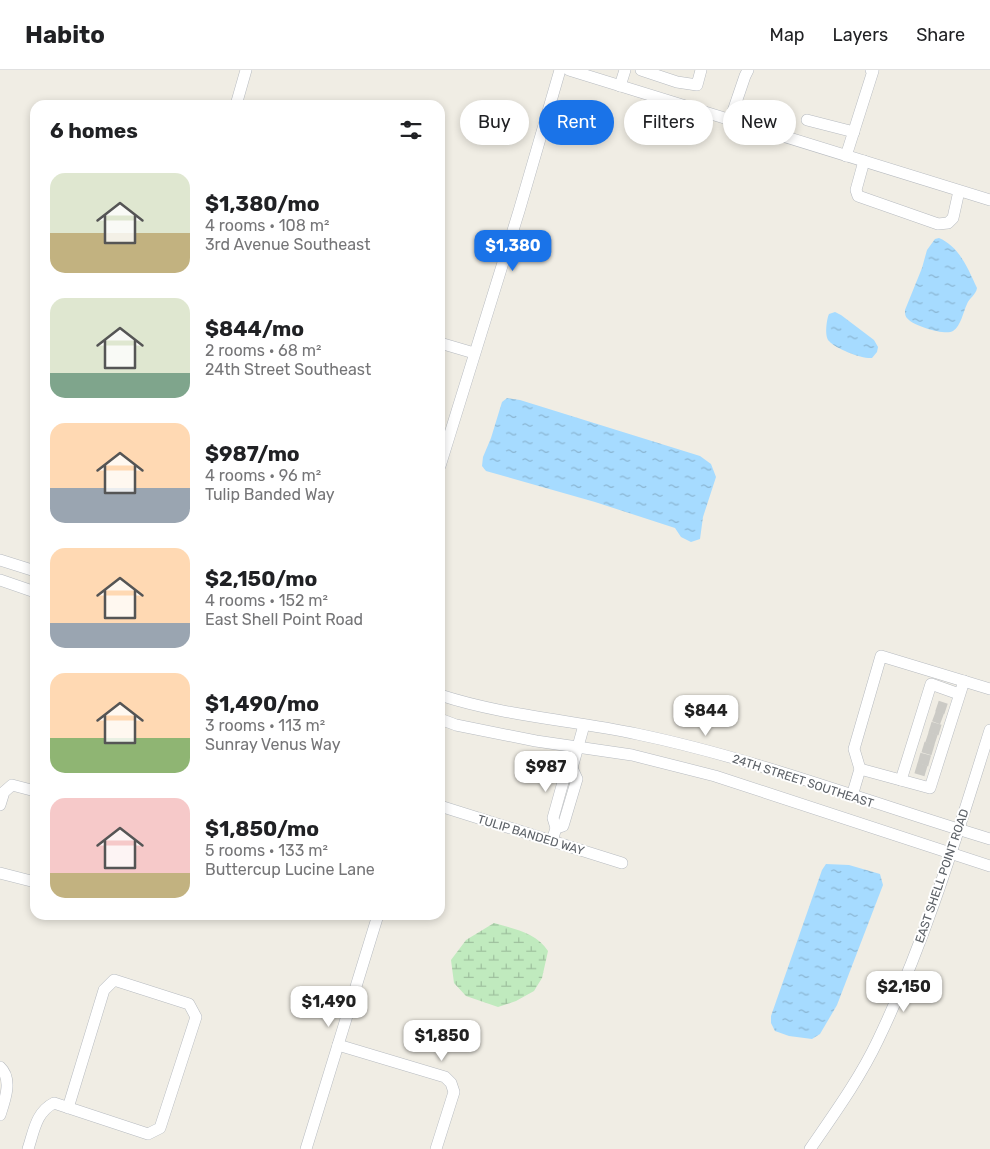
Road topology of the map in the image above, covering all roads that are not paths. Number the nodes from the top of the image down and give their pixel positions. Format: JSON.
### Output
{"nodes":[{"id":1,"x":246,"y":70,"type":"edge"},
{"id":2,"x":560,"y":70,"type":"edge"},
{"id":3,"x":569,"y":70,"type":"edge"},
{"id":4,"x":625,"y":70,"type":"edge"},
{"id":5,"x":641,"y":70,"type":"edge"},
{"id":6,"x":701,"y":70,"type":"edge"},
{"id":7,"x":748,"y":70,"type":"edge"},
{"id":8,"x":871,"y":70,"type":"edge"},
{"id":9,"x":620,"y":86,"type":"junction"},
{"id":10,"x":237,"y":100,"type":"edge"},
{"id":11,"x":737,"y":100,"type":"edge"},
{"id":12,"x":723,"y":118,"type":"edge"},
{"id":13,"x":807,"y":120,"type":"dead end"},
{"id":14,"x":854,"y":132,"type":"junction"},
{"id":15,"x":796,"y":140,"type":"edge"},
{"id":16,"x":846,"y":156,"type":"junction"},
{"id":17,"x":864,"y":162,"type":"junction"},
{"id":18,"x":959,"y":191,"type":"junction"},
{"id":19,"x":989,"y":198,"type":"edge"},
{"id":20,"x":445,"y":344,"type":"edge"},
{"id":21,"x":474,"y":353,"type":"junction"},
{"id":22,"x":445,"y":449,"type":"edge"},
{"id":23,"x":0,"y":560,"type":"edge"},
{"id":24,"x":30,"y":569,"type":"edge"},
{"id":25,"x":0,"y":580,"type":"edge"},
{"id":26,"x":30,"y":590,"type":"edge"},
{"id":27,"x":964,"y":681,"type":"junction"},
{"id":28,"x":990,"y":688,"type":"edge"},
{"id":29,"x":959,"y":694,"type":"junction"},
{"id":30,"x":445,"y":696,"type":"edge"},
{"id":31,"x":445,"y":721,"type":"edge"},
{"id":32,"x":584,"y":725,"type":"junction"},
{"id":33,"x":990,"y":730,"type":"edge"},
{"id":34,"x":931,"y":738,"type":"junction"},
{"id":35,"x":578,"y":747,"type":"junction"},
{"id":36,"x":860,"y":769,"type":"junction"},
{"id":37,"x":901,"y":780,"type":"junction"},
{"id":38,"x":30,"y":789,"type":"edge"},
{"id":39,"x":852,"y":796,"type":"junction"},
{"id":40,"x":0,"y":805,"type":"edge"},
{"id":41,"x":445,"y":808,"type":"edge"},
{"id":42,"x":958,"y":830,"type":"junction"},
{"id":43,"x":990,"y":839,"type":"edge"},
{"id":44,"x":552,"y":841,"type":"junction"},
{"id":45,"x":951,"y":854,"type":"junction"},
{"id":46,"x":622,"y":863,"type":"dead end"},
{"id":47,"x":990,"y":866,"type":"edge"},
{"id":48,"x":0,"y":873,"type":"edge"},
{"id":49,"x":30,"y":881,"type":"edge"},
{"id":50,"x":376,"y":920,"type":"edge"},
{"id":51,"x":338,"y":1045,"type":"junction"},
{"id":52,"x":0,"y":1067,"type":"edge"},
{"id":53,"x":68,"y":1108,"type":"junction"},
{"id":54,"x":0,"y":1114,"type":"edge"},
{"id":55,"x":28,"y":1149,"type":"edge"},
{"id":56,"x":306,"y":1149,"type":"edge"},
{"id":57,"x":436,"y":1149,"type":"edge"},
{"id":58,"x":810,"y":1149,"type":"edge"}],
"edges":[{"from":1,"to":10,"type":"street"},
{"from":2,"to":21,"type":"street"},
{"from":3,"to":9,"type":"street"},
{"from":4,"to":9,"type":"street"},
{"from":5,"to":6,"type":"street"},
{"from":7,"to":11,"type":"street"},
{"from":8,"to":14,"type":"street"},
{"from":9,"to":12,"type":"street"},
{"from":13,"to":14,"type":"street"},
{"from":14,"to":16,"type":"street"},
{"from":15,"to":16,"type":"street"},
{"from":16,"to":17,"type":"street"},
{"from":17,"to":18,"type":"street"},
{"from":17,"to":18,"type":"street"},
{"from":18,"to":19,"type":"street"},
{"from":20,"to":21,"type":"street"},
{"from":21,"to":22,"type":"street"},
{"from":23,"to":24,"type":"street"},
{"from":25,"to":26,"type":"street"},
{"from":27,"to":28,"type":"street"},
{"from":27,"to":29,"type":"street"},
{"from":27,"to":36,"type":"street"},
{"from":29,"to":34,"type":"street"},
{"from":29,"to":34,"type":"street"},
{"from":30,"to":32,"type":"street","name":"24TH STREET SOUTHEAST"},
{"from":31,"to":35,"type":"street","name":"24TH STREET SOUTHEAST"},
{"from":32,"to":35,"type":"street"},
{"from":32,"to":39,"type":"street","name":"24TH STREET SOUTHEAST"},
{"from":33,"to":42,"type":"street","name":"EAST SHELL POINT ROAD"},
{"from":34,"to":37,"type":"street"},
{"from":34,"to":37,"type":"street"},
{"from":35,"to":44,"type":"street"},
{"from":35,"to":45,"type":"street","name":"24TH STREET SOUTHEAST"},
{"from":36,"to":37,"type":"street"},
{"from":36,"to":39,"type":"street"},
{"from":38,"to":40,"type":"street"},
{"from":39,"to":42,"type":"street","name":"24TH STREET SOUTHEAST"},
{"from":41,"to":44,"type":"street","name":"TULIP BANDED WAY"},
{"from":42,"to":43,"type":"street","name":"24TH STREET SOUTHEAST"},
{"from":42,"to":45,"type":"street","name":"EAST SHELL POINT ROAD"},
{"from":44,"to":46,"type":"street","name":"TULIP BANDED WAY"},
{"from":45,"to":47,"type":"street","name":"24TH STREET SOUTHEAST"},
{"from":45,"to":58,"type":"street","name":"EAST SHELL POINT ROAD"},
{"from":48,"to":49,"type":"street"},
{"from":50,"to":51,"type":"street"},
{"from":51,"to":56,"type":"street"},
{"from":51,"to":57,"type":"street"},
{"from":52,"to":54,"type":"street"},
{"from":53,"to":53,"type":"street"},
{"from":53,"to":55,"type":"street"}]}
